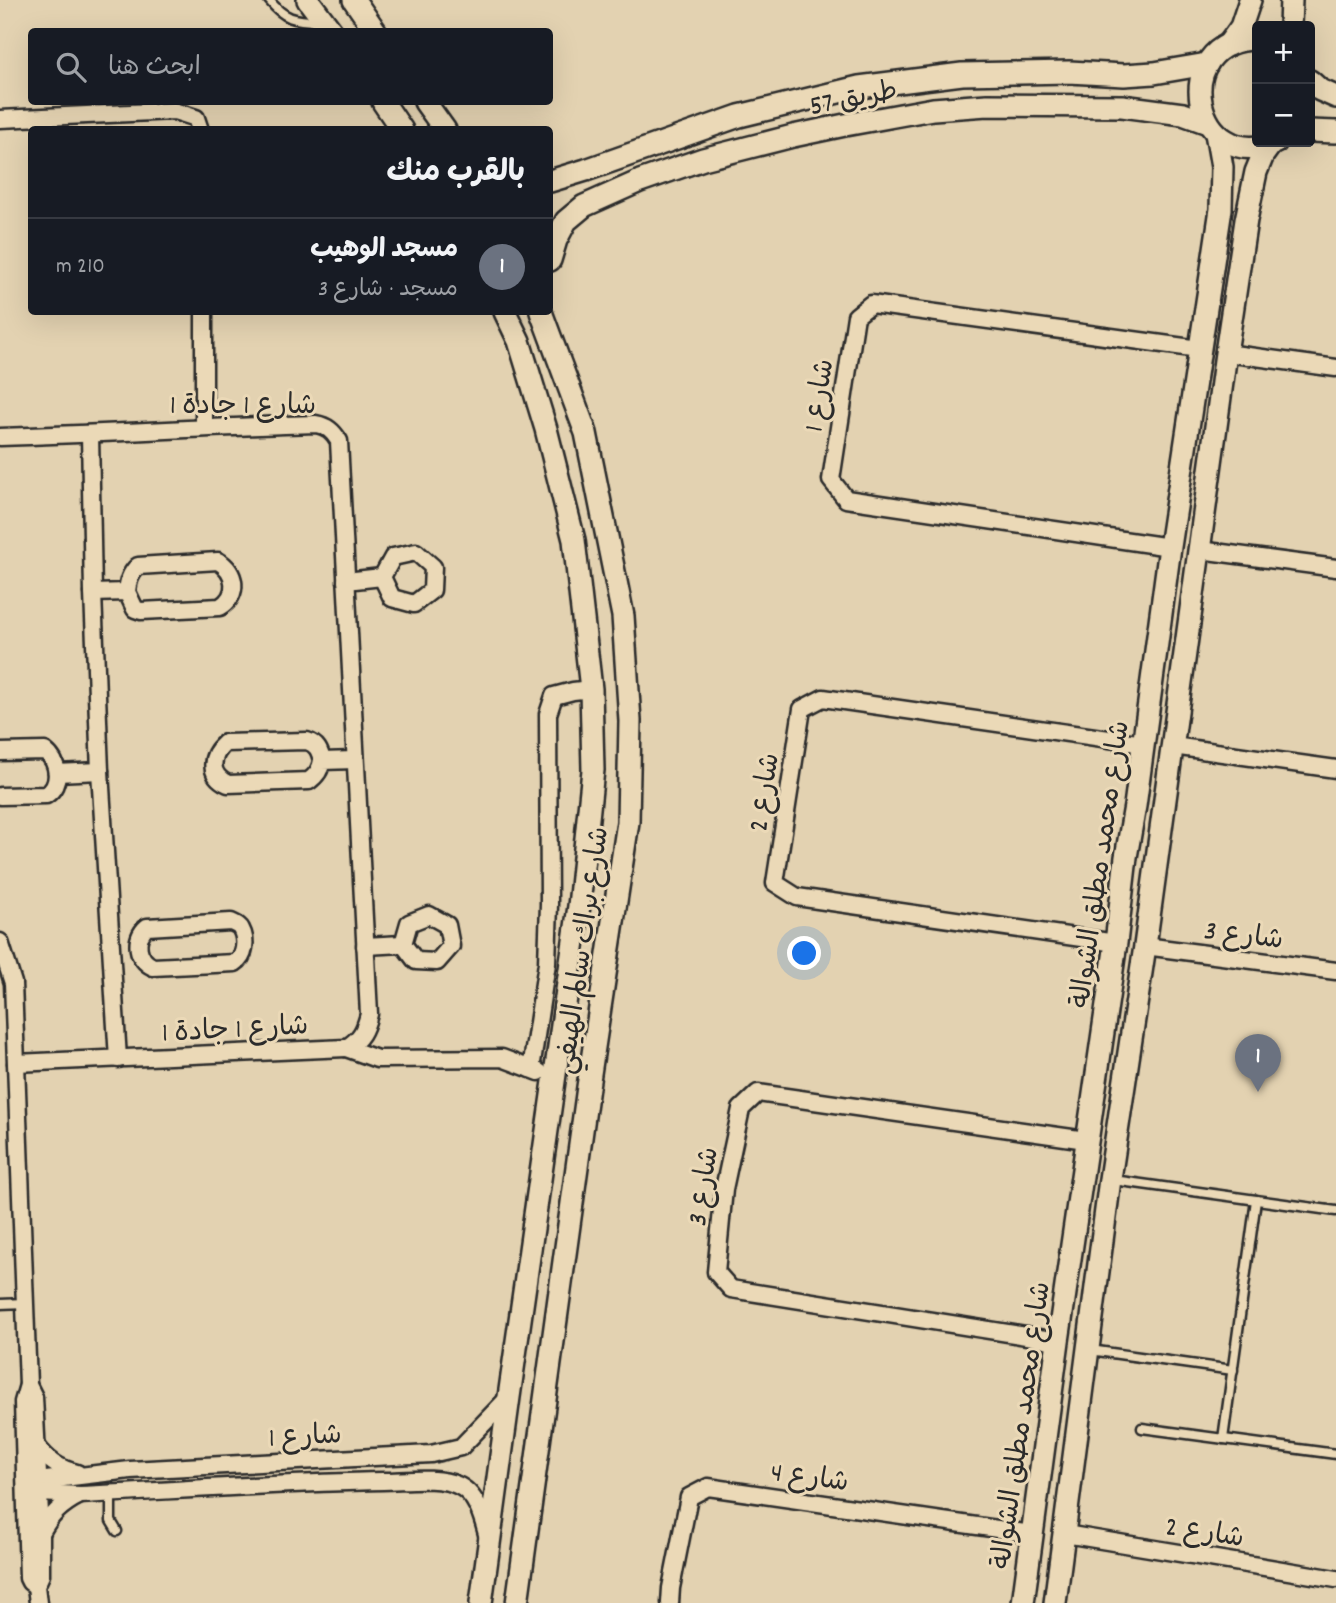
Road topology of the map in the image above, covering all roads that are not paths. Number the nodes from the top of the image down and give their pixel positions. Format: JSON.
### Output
{"nodes":[{"id":1,"x":269,"y":0,"type":"edge"},
{"id":2,"x":308,"y":0,"type":"edge"},
{"id":3,"x":354,"y":0,"type":"edge"},
{"id":4,"x":1250,"y":0,"type":"edge"},
{"id":5,"x":1291,"y":0,"type":"edge"},
{"id":6,"x":1290,"y":21,"type":"edge"},
{"id":7,"x":328,"y":26,"type":"edge"},
{"id":8,"x":373,"y":28,"type":"edge"},
{"id":9,"x":1252,"y":40,"type":"edge"},
{"id":10,"x":1228,"y":45,"type":"junction"},
{"id":11,"x":1207,"y":64,"type":"junction"},
{"id":12,"x":1313,"y":84,"type":"edge"},
{"id":13,"x":859,"y":87,"type":"junction"},
{"id":14,"x":1336,"y":97,"type":"edge"},
{"id":15,"x":385,"y":105,"type":"edge"},
{"id":16,"x":427,"y":105,"type":"edge"},
{"id":17,"x":0,"y":119,"type":"edge"},
{"id":18,"x":867,"y":121,"type":"junction"},
{"id":19,"x":199,"y":126,"type":"edge"},
{"id":20,"x":399,"y":126,"type":"edge"},
{"id":21,"x":442,"y":126,"type":"edge"},
{"id":22,"x":1212,"y":128,"type":"junction"},
{"id":23,"x":1315,"y":131,"type":"edge"},
{"id":24,"x":1336,"y":132,"type":"edge"},
{"id":25,"x":1252,"y":147,"type":"edge"},
{"id":26,"x":1270,"y":147,"type":"edge"},
{"id":27,"x":553,"y":180,"type":"edge"},
{"id":28,"x":553,"y":250,"type":"edge"},
{"id":29,"x":204,"y":315,"type":"edge"},
{"id":30,"x":506,"y":315,"type":"edge"},
{"id":31,"x":543,"y":315,"type":"edge"},
{"id":32,"x":1199,"y":349,"type":"junction"},
{"id":33,"x":1226,"y":353,"type":"junction"},
{"id":34,"x":1336,"y":368,"type":"edge"},
{"id":35,"x":204,"y":427,"type":"junction"},
{"id":36,"x":90,"y":434,"type":"junction"},
{"id":37,"x":0,"y":437,"type":"edge"},
{"id":38,"x":1170,"y":547,"type":"junction"},
{"id":39,"x":1200,"y":550,"type":"junction"},
{"id":40,"x":1336,"y":568,"type":"edge"},
{"id":41,"x":382,"y":577,"type":"dead end"},
{"id":42,"x":346,"y":581,"type":"junction"},
{"id":43,"x":127,"y":592,"type":"junction"},
{"id":44,"x":93,"y":593,"type":"junction"},
{"id":45,"x":591,"y":689,"type":"junction"},
{"id":46,"x":1144,"y":744,"type":"junction"},
{"id":47,"x":1173,"y":746,"type":"junction"},
{"id":48,"x":0,"y":752,"type":"edge"},
{"id":49,"x":355,"y":760,"type":"junction"},
{"id":50,"x":322,"y":761,"type":"junction"},
{"id":51,"x":1336,"y":769,"type":"edge"},
{"id":52,"x":100,"y":771,"type":"junction"},
{"id":53,"x":57,"y":773,"type":"junction"},
{"id":54,"x":0,"y":796,"type":"edge"},
{"id":55,"x":1135,"y":806,"type":"junction"},
{"id":56,"x":1164,"y":810,"type":"junction"},
{"id":57,"x":1126,"y":857,"type":"junction"},
{"id":58,"x":1157,"y":864,"type":"junction"},
{"id":59,"x":549,"y":904,"type":"junction"},
{"id":60,"x":579,"y":906,"type":"junction"},
{"id":61,"x":0,"y":942,"type":"edge"},
{"id":62,"x":1116,"y":943,"type":"junction"},
{"id":63,"x":403,"y":944,"type":"dead end"},
{"id":64,"x":365,"y":946,"type":"junction"},
{"id":65,"x":1145,"y":946,"type":"junction"},
{"id":66,"x":138,"y":948,"type":"junction"},
{"id":67,"x":111,"y":951,"type":"junction"},
{"id":68,"x":572,"y":961,"type":"junction"},
{"id":69,"x":607,"y":965,"type":"junction"},
{"id":70,"x":1336,"y":971,"type":"edge"},
{"id":71,"x":346,"y":1048,"type":"junction"},
{"id":72,"x":118,"y":1059,"type":"junction"},
{"id":73,"x":16,"y":1063,"type":"junction"},
{"id":74,"x":531,"y":1069,"type":"junction"},
{"id":75,"x":554,"y":1076,"type":"junction"},
{"id":76,"x":588,"y":1087,"type":"junction"},
{"id":77,"x":1086,"y":1140,"type":"junction"},
{"id":78,"x":1110,"y":1179,"type":"junction"},
{"id":79,"x":1256,"y":1200,"type":"junction"},
{"id":80,"x":1336,"y":1211,"type":"edge"},
{"id":81,"x":25,"y":1303,"type":"junction"},
{"id":82,"x":0,"y":1304,"type":"edge"},
{"id":83,"x":1058,"y":1341,"type":"junction"},
{"id":84,"x":1088,"y":1350,"type":"junction"},
{"id":85,"x":1233,"y":1370,"type":"junction"},
{"id":86,"x":28,"y":1385,"type":"junction"},
{"id":87,"x":509,"y":1397,"type":"junction"},
{"id":88,"x":1142,"y":1428,"type":"dead end"},
{"id":89,"x":1223,"y":1439,"type":"junction"},
{"id":90,"x":36,"y":1445,"type":"junction"},
{"id":91,"x":405,"y":1454,"type":"junction"},
{"id":92,"x":1336,"y":1454,"type":"edge"},
{"id":93,"x":83,"y":1474,"type":"junction"},
{"id":94,"x":400,"y":1481,"type":"junction"},
{"id":95,"x":34,"y":1487,"type":"junction"},
{"id":96,"x":111,"y":1494,"type":"junction"},
{"id":97,"x":80,"y":1495,"type":"junction"},
{"id":98,"x":117,"y":1531,"type":"dead end"},
{"id":99,"x":41,"y":1533,"type":"junction"},
{"id":100,"x":1032,"y":1534,"type":"junction"},
{"id":101,"x":1065,"y":1534,"type":"junction"},
{"id":102,"x":489,"y":1542,"type":"junction"},
{"id":103,"x":1336,"y":1579,"type":"edge"},
{"id":104,"x":36,"y":1586,"type":"junction"},
{"id":105,"x":1055,"y":1602,"type":"edge"},
{"id":106,"x":38,"y":1603,"type":"edge"},
{"id":107,"x":481,"y":1603,"type":"edge"},
{"id":108,"x":517,"y":1603,"type":"edge"},
{"id":109,"x":670,"y":1603,"type":"edge"},
{"id":110,"x":1023,"y":1603,"type":"edge"}],
"edges":[{"from":1,"to":7,"type":"lane"},
{"from":2,"to":7,"type":"street"},
{"from":3,"to":8,"type":"street"},
{"from":4,"to":10,"type":"street"},
{"from":5,"to":6,"type":"street"},
{"from":9,"to":10,"type":"street"},
{"from":10,"to":11,"type":"street"},
{"from":11,"to":13,"type":"street","name":"طريق 57"},
{"from":11,"to":22,"type":"street","name":"شارع محمد مطلق الشوالة"},
{"from":12,"to":14,"type":"street"},
{"from":13,"to":18,"type":"street"},
{"from":13,"to":27,"type":"street","name":"طريق 57"},
{"from":15,"to":20,"type":"street"},
{"from":16,"to":21,"type":"street"},
{"from":17,"to":19,"type":"street"},
{"from":18,"to":22,"type":"street","name":"طريق 57"},
{"from":18,"to":28,"type":"street","name":"طريق 57"},
{"from":22,"to":25,"type":"street","name":"طريق 57"},
{"from":22,"to":32,"type":"street","name":"شارع محمد مطلق الشوالة"},
{"from":23,"to":24,"type":"street"},
{"from":26,"to":33,"type":"street","name":"شارع محمد مطلق الشوالة"},
{"from":29,"to":35,"type":"street"},
{"from":30,"to":45,"type":"street","name":"شارع براك سالم الهيفي"},
{"from":31,"to":69,"type":"street","name":"شارع براك سالم الهيفي"},
{"from":32,"to":38,"type":"street","name":"شارع محمد مطلق الشوالة"},
{"from":32,"to":38,"type":"street","name":"شارع 1"},
{"from":33,"to":34,"type":"street"},
{"from":33,"to":39,"type":"street","name":"شارع محمد مطلق الشوالة"},
{"from":35,"to":36,"type":"street","name":"شارع 1 جادة 1"},
{"from":35,"to":42,"type":"street","name":"شارع 1 جادة 1"},
{"from":36,"to":37,"type":"street","name":"شارع 1 جادة 1"},
{"from":36,"to":44,"type":"street"},
{"from":38,"to":46,"type":"street","name":"شارع محمد مطلق الشوالة"},
{"from":39,"to":40,"type":"street"},
{"from":39,"to":47,"type":"street","name":"شارع محمد مطلق الشوالة"},
{"from":41,"to":42,"type":"street"},
{"from":42,"to":49,"type":"street","name":"شارع 1 جادة 1"},
{"from":43,"to":43,"type":"street"},
{"from":43,"to":44,"type":"street"},
{"from":44,"to":52,"type":"street"},
{"from":45,"to":59,"type":"street"},
{"from":45,"to":60,"type":"street","name":"شارع براك سالم الهيفي"},
{"from":46,"to":55,"type":"street","name":"شارع محمد مطلق الشوالة"},
{"from":46,"to":62,"type":"street","name":"شارع 2"},
{"from":47,"to":51,"type":"street"},
{"from":47,"to":56,"type":"street","name":"شارع محمد مطلق الشوالة"},
{"from":48,"to":53,"type":"street"},
{"from":49,"to":50,"type":"street"},
{"from":49,"to":64,"type":"street","name":"شارع 1 جادة 1"},
{"from":50,"to":50,"type":"street"},
{"from":52,"to":53,"type":"street"},
{"from":52,"to":67,"type":"street"},
{"from":53,"to":54,"type":"street"},
{"from":55,"to":56,"type":"street"},
{"from":55,"to":57,"type":"street","name":"شارع محمد مطلق الشوالة"},
{"from":56,"to":58,"type":"street","name":"شارع محمد مطلق الشوالة"},
{"from":57,"to":58,"type":"street"},
{"from":57,"to":62,"type":"street","name":"شارع محمد مطلق الشوالة"},
{"from":58,"to":65,"type":"street","name":"شارع محمد مطلق الشوالة"},
{"from":59,"to":60,"type":"street"},
{"from":59,"to":74,"type":"street"},
{"from":60,"to":68,"type":"street","name":"شارع براك سالم الهيفي"},
{"from":61,"to":73,"type":"street"},
{"from":62,"to":77,"type":"street","name":"شارع محمد مطلق الشوالة"},
{"from":63,"to":64,"type":"street"},
{"from":64,"to":71,"type":"street","name":"شارع 1 جادة 1"},
{"from":65,"to":70,"type":"street","name":"شارع 3"},
{"from":65,"to":78,"type":"street","name":"شارع محمد مطلق الشوالة"},
{"from":66,"to":66,"type":"street"},
{"from":66,"to":67,"type":"street"},
{"from":67,"to":72,"type":"street"},
{"from":68,"to":69,"type":"street"},
{"from":68,"to":75,"type":"street","name":"شارع براك سالم الهيفي"},
{"from":69,"to":76,"type":"street","name":"شارع براك سالم الهيفي"},
{"from":71,"to":72,"type":"street","name":"شارع 1 جادة 1"},
{"from":71,"to":74,"type":"street"},
{"from":72,"to":73,"type":"street","name":"شارع 1 جادة 1"},
{"from":73,"to":81,"type":"street"},
{"from":74,"to":75,"type":"street"},
{"from":75,"to":76,"type":"street"},
{"from":75,"to":87,"type":"street","name":"شارع براك سالم الهيفي"},
{"from":76,"to":108,"type":"street","name":"شارع براك سالم الهيفي"},
{"from":77,"to":83,"type":"street","name":"شارع محمد مطلق الشوالة"},
{"from":77,"to":83,"type":"street","name":"شارع 3"},
{"from":78,"to":79,"type":"lane"},
{"from":78,"to":84,"type":"street","name":"شارع محمد مطلق الشوالة"},
{"from":79,"to":80,"type":"lane"},
{"from":79,"to":85,"type":"lane"},
{"from":81,"to":82,"type":"lane"},
{"from":81,"to":86,"type":"street"},
{"from":83,"to":100,"type":"street","name":"شارع محمد مطلق الشوالة"},
{"from":84,"to":85,"type":"lane"},
{"from":84,"to":101,"type":"street","name":"شارع محمد مطلق الشوالة"},
{"from":85,"to":89,"type":"lane"},
{"from":86,"to":90,"type":"street"},
{"from":86,"to":95,"type":"street"},
{"from":87,"to":91,"type":"street","name":"شارع 1"},
{"from":87,"to":102,"type":"street","name":"شارع براك سالم الهيفي"},
{"from":88,"to":89,"type":"lane"},
{"from":89,"to":92,"type":"lane"},
{"from":90,"to":93,"type":"street","name":"شارع 1"},
{"from":90,"to":95,"type":"street"},
{"from":91,"to":93,"type":"street","name":"شارع 1"},
{"from":91,"to":94,"type":"street"},
{"from":93,"to":95,"type":"street","name":"شارع 1"},
{"from":94,"to":96,"type":"street","name":"شارع 1"},
{"from":94,"to":102,"type":"street","name":"شارع 1"},
{"from":95,"to":97,"type":"street","name":"شارع 1"},
{"from":95,"to":99,"type":"street"},
{"from":95,"to":104,"type":"street"},
{"from":96,"to":97,"type":"street","name":"شارع 1"},
{"from":96,"to":98,"type":"lane"},
{"from":97,"to":99,"type":"street"},
{"from":99,"to":104,"type":"street"},
{"from":100,"to":109,"type":"street","name":"شارع 4"},
{"from":100,"to":110,"type":"street","name":"شارع محمد مطلق الشوالة"},
{"from":101,"to":103,"type":"street","name":"شارع 2"},
{"from":101,"to":105,"type":"street","name":"شارع محمد مطلق الشوالة"},
{"from":102,"to":107,"type":"street","name":"شارع براك سالم الهيفي"},
{"from":104,"to":106,"type":"street"}]}
